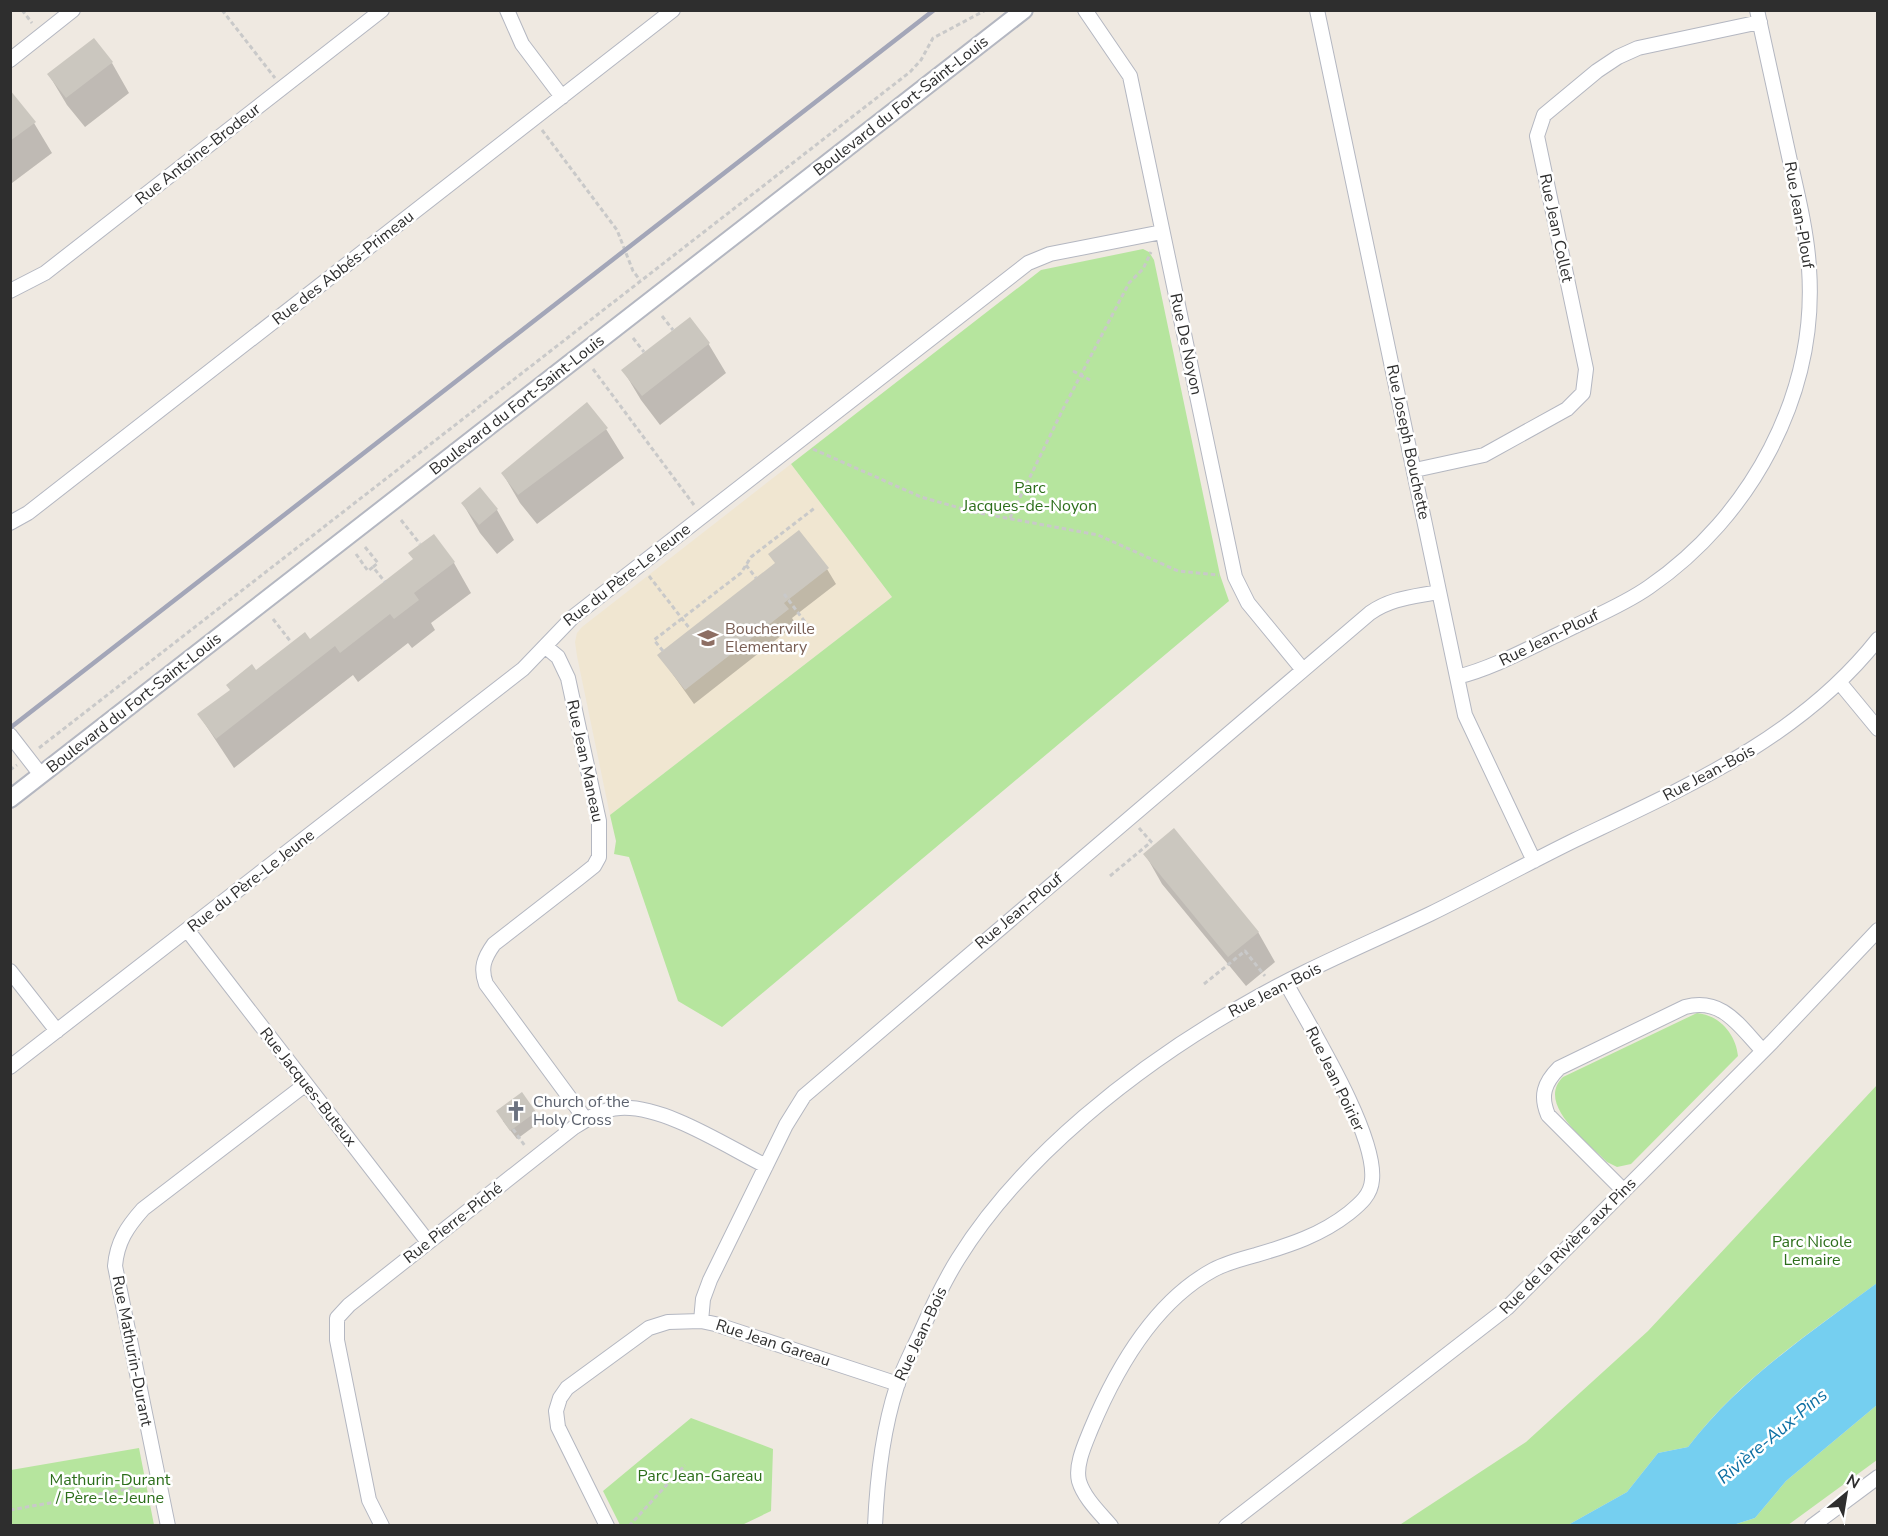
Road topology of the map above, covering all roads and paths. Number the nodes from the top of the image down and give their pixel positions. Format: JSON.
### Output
{"nodes":[{"id":1,"x":22,"y":10,"type":"edge"},
{"id":2,"x":73,"y":10,"type":"edge"},
{"id":3,"x":222,"y":10,"type":"edge"},
{"id":4,"x":382,"y":10,"type":"edge"},
{"id":5,"x":507,"y":10,"type":"edge"},
{"id":6,"x":673,"y":10,"type":"edge"},
{"id":7,"x":986,"y":10,"type":"edge"},
{"id":8,"x":1024,"y":10,"type":"edge"},
{"id":9,"x":1085,"y":10,"type":"edge"},
{"id":10,"x":1317,"y":10,"type":"edge"},
{"id":11,"x":1758,"y":16,"type":"edge"},
{"id":12,"x":35,"y":27,"type":"dead end"},
{"id":13,"x":10,"y":60,"type":"edge"},
{"id":14,"x":276,"y":80,"type":"dead end"},
{"id":15,"x":562,"y":97,"type":"junction"},
{"id":16,"x":541,"y":129,"type":"dead end"},
{"id":17,"x":1162,"y":231,"type":"junction"},
{"id":18,"x":1151,"y":251,"type":"dead end"},
{"id":19,"x":640,"y":280,"type":"junction"},
{"id":20,"x":10,"y":291,"type":"edge"},
{"id":21,"x":662,"y":316,"type":"dead end"},
{"id":22,"x":673,"y":330,"type":"dead end"},
{"id":23,"x":633,"y":338,"type":"dead end"},
{"id":24,"x":644,"y":352,"type":"dead end"},
{"id":25,"x":593,"y":369,"type":"dead end"},
{"id":26,"x":1073,"y":370,"type":"dead end"},
{"id":27,"x":1081,"y":375,"type":"junction"},
{"id":28,"x":1090,"y":380,"type":"dead end"},
{"id":29,"x":809,"y":447,"type":"dead end"},
{"id":30,"x":1414,"y":470,"type":"junction"},
{"id":31,"x":695,"y":506,"type":"dead end"},
{"id":32,"x":816,"y":507,"type":"dead end"},
{"id":33,"x":1010,"y":518,"type":"junction"},
{"id":34,"x":401,"y":520,"type":"dead end"},
{"id":35,"x":10,"y":522,"type":"edge"},
{"id":36,"x":420,"y":544,"type":"dead end"},
{"id":37,"x":366,"y":547,"type":"dead end"},
{"id":38,"x":356,"y":554,"type":"dead end"},
{"id":39,"x":746,"y":565,"type":"junction"},
{"id":40,"x":373,"y":567,"type":"junction"},
{"id":41,"x":648,"y":573,"type":"dead end"},
{"id":42,"x":1224,"y":576,"type":"dead end"},
{"id":43,"x":756,"y":578,"type":"dead end"},
{"id":44,"x":385,"y":582,"type":"dead end"},
{"id":45,"x":1438,"y":592,"type":"junction"},
{"id":46,"x":784,"y":594,"type":"dead end"},
{"id":47,"x":682,"y":618,"type":"junction"},
{"id":48,"x":273,"y":619,"type":"dead end"},
{"id":49,"x":690,"y":629,"type":"dead end"},
{"id":50,"x":811,"y":630,"type":"dead end"},
{"id":51,"x":1878,"y":639,"type":"edge"},
{"id":52,"x":291,"y":642,"type":"dead end"},
{"id":53,"x":546,"y":647,"type":"junction"},
{"id":54,"x":663,"y":651,"type":"dead end"},
{"id":55,"x":1303,"y":670,"type":"junction"},
{"id":56,"x":1457,"y":677,"type":"junction"},
{"id":57,"x":1840,"y":683,"type":"junction"},
{"id":58,"x":1878,"y":729,"type":"edge"},
{"id":59,"x":10,"y":735,"type":"edge"},
{"id":60,"x":47,"y":742,"type":"dead end"},
{"id":61,"x":40,"y":775,"type":"junction"},
{"id":62,"x":10,"y":799,"type":"edge"},
{"id":63,"x":1137,"y":825,"type":"dead end"},
{"id":64,"x":1534,"y":861,"type":"junction"},
{"id":65,"x":1110,"y":876,"type":"dead end"},
{"id":66,"x":1878,"y":930,"type":"edge"},
{"id":67,"x":188,"y":931,"type":"junction"},
{"id":68,"x":1241,"y":946,"type":"dead end"},
{"id":69,"x":1245,"y":951,"type":"junction"},
{"id":70,"x":10,"y":971,"type":"edge"},
{"id":71,"x":1268,"y":979,"type":"dead end"},
{"id":72,"x":1286,"y":983,"type":"junction"},
{"id":73,"x":1204,"y":984,"type":"dead end"},
{"id":74,"x":57,"y":1031,"type":"junction"},
{"id":75,"x":1763,"y":1051,"type":"junction"},
{"id":76,"x":10,"y":1067,"type":"edge"},
{"id":77,"x":306,"y":1084,"type":"junction"},
{"id":78,"x":586,"y":1119,"type":"junction"},
{"id":79,"x":513,"y":1129,"type":"dead end"},
{"id":80,"x":528,"y":1150,"type":"dead end"},
{"id":81,"x":766,"y":1166,"type":"junction"},
{"id":82,"x":1624,"y":1191,"type":"junction"},
{"id":83,"x":428,"y":1242,"type":"junction"},
{"id":84,"x":701,"y":1321,"type":"junction"},
{"id":85,"x":897,"y":1384,"type":"junction"},
{"id":86,"x":685,"y":1465,"type":"dead end"},
{"id":87,"x":1878,"y":1477,"type":"edge"},
{"id":88,"x":149,"y":1485,"type":"dead end"},
{"id":89,"x":10,"y":1510,"type":"edge"},
{"id":90,"x":168,"y":1526,"type":"edge"},
{"id":91,"x":382,"y":1526,"type":"edge"},
{"id":92,"x":607,"y":1526,"type":"edge"},
{"id":93,"x":630,"y":1526,"type":"edge"},
{"id":94,"x":875,"y":1526,"type":"edge"},
{"id":95,"x":1110,"y":1526,"type":"edge"},
{"id":96,"x":1226,"y":1526,"type":"edge"},
{"id":97,"x":1812,"y":1526,"type":"edge"}],
"edges":[{"from":1,"to":12,"type":"path"},
{"from":2,"to":13,"type":"street"},
{"from":3,"to":14,"type":"path"},
{"from":4,"to":20,"type":"street","name":"Rue Antoine-Brodeur"},
{"from":5,"to":15,"type":"street"},
{"from":6,"to":15,"type":"street","name":"Rue des Abbés-Primeau"},
{"from":7,"to":19,"type":"path","name":"Boulevard du Fort-Saint-Louis"},
{"from":8,"to":61,"type":"street","name":"Boulevard du Fort-Saint-Louis"},
{"from":9,"to":17,"type":"street","name":"Rue De Noyon"},
{"from":10,"to":30,"type":"street","name":"Rue Joseph Bouchette"},
{"from":11,"to":30,"type":"street","name":"Rue Jean Collet"},
{"from":11,"to":56,"type":"street","name":"Rue Jean-Plouf"},
{"from":15,"to":35,"type":"street","name":"Rue des Abbés-Primeau"},
{"from":16,"to":19,"type":"path"},
{"from":17,"to":53,"type":"street","name":"Rue du Père-Le Jeune"},
{"from":17,"to":55,"type":"street","name":"Rue De Noyon"},
{"from":18,"to":27,"type":"path"},
{"from":19,"to":60,"type":"path","name":"Boulevard du Fort-Saint-Louis"},
{"from":21,"to":22,"type":"path"},
{"from":23,"to":24,"type":"path"},
{"from":25,"to":31,"type":"path"},
{"from":26,"to":27,"type":"path"},
{"from":27,"to":28,"type":"path"},
{"from":27,"to":33,"type":"path"},
{"from":29,"to":33,"type":"path"},
{"from":30,"to":45,"type":"street","name":"Rue Joseph Bouchette"},
{"from":32,"to":39,"type":"path"},
{"from":33,"to":42,"type":"path"},
{"from":34,"to":36,"type":"path"},
{"from":37,"to":40,"type":"path"},
{"from":38,"to":40,"type":"path"},
{"from":39,"to":43,"type":"path"},
{"from":39,"to":47,"type":"path"},
{"from":40,"to":44,"type":"path"},
{"from":41,"to":47,"type":"path"},
{"from":45,"to":55,"type":"street","name":"Rue Jean-Plouf"},
{"from":45,"to":56,"type":"street","name":"Rue Joseph Bouchette"},
{"from":46,"to":50,"type":"path"},
{"from":47,"to":49,"type":"path"},
{"from":47,"to":54,"type":"path"},
{"from":48,"to":52,"type":"path"},
{"from":51,"to":57,"type":"street","name":"Rue Jean-Bois"},
{"from":53,"to":67,"type":"street","name":"Rue du Père-Le Jeune"},
{"from":53,"to":78,"type":"street","name":"Rue Jean Maneau"},
{"from":55,"to":81,"type":"street","name":"Rue Jean-Plouf"},
{"from":56,"to":64,"type":"street","name":"Rue Joseph Bouchette"},
{"from":57,"to":58,"type":"street"},
{"from":57,"to":64,"type":"street","name":"Rue Jean-Bois"},
{"from":59,"to":61,"type":"street"},
{"from":61,"to":62,"type":"street","name":"Boulevard du Fort-Saint-Louis"},
{"from":63,"to":65,"type":"path"},
{"from":64,"to":72,"type":"street","name":"Rue Jean-Bois"},
{"from":66,"to":75,"type":"street","name":"Rue de la Rivière aux Pins"},
{"from":67,"to":74,"type":"street","name":"Rue du Père-Le Jeune"},
{"from":67,"to":77,"type":"street","name":"Rue Jacques-Buteux"},
{"from":68,"to":69,"type":"path"},
{"from":69,"to":71,"type":"path"},
{"from":69,"to":73,"type":"path"},
{"from":70,"to":74,"type":"street"},
{"from":72,"to":85,"type":"street","name":"Rue Jean-Bois"},
{"from":72,"to":95,"type":"street","name":"Rue Jean Poirier"},
{"from":74,"to":76,"type":"street","name":"Rue du Père-Le Jeune"},
{"from":75,"to":82,"type":"street","name":"Rue de la Rivière aux Pins"},
{"from":75,"to":82,"type":"street"},
{"from":77,"to":83,"type":"street","name":"Rue Jacques-Buteux"},
{"from":77,"to":90,"type":"street","name":"Rue Mathurin-Durant"},
{"from":78,"to":81,"type":"street","name":"Rue Pierre-Piché"},
{"from":78,"to":83,"type":"street","name":"Rue Pierre-Piché"},
{"from":79,"to":80,"type":"path"},
{"from":81,"to":84,"type":"street","name":"Rue Jean-Plouf"},
{"from":82,"to":96,"type":"street","name":"Rue de la Rivière aux Pins"},
{"from":83,"to":91,"type":"street","name":"Rue Pierre-Piché"},
{"from":84,"to":85,"type":"street","name":"Rue Jean Gareau"},
{"from":84,"to":92,"type":"street","name":"Rue Jean Gareau"},
{"from":85,"to":94,"type":"street","name":"Rue Jean-Bois"},
{"from":86,"to":93,"type":"path"},
{"from":87,"to":97,"type":"street"},
{"from":88,"to":89,"type":"path"}]}
